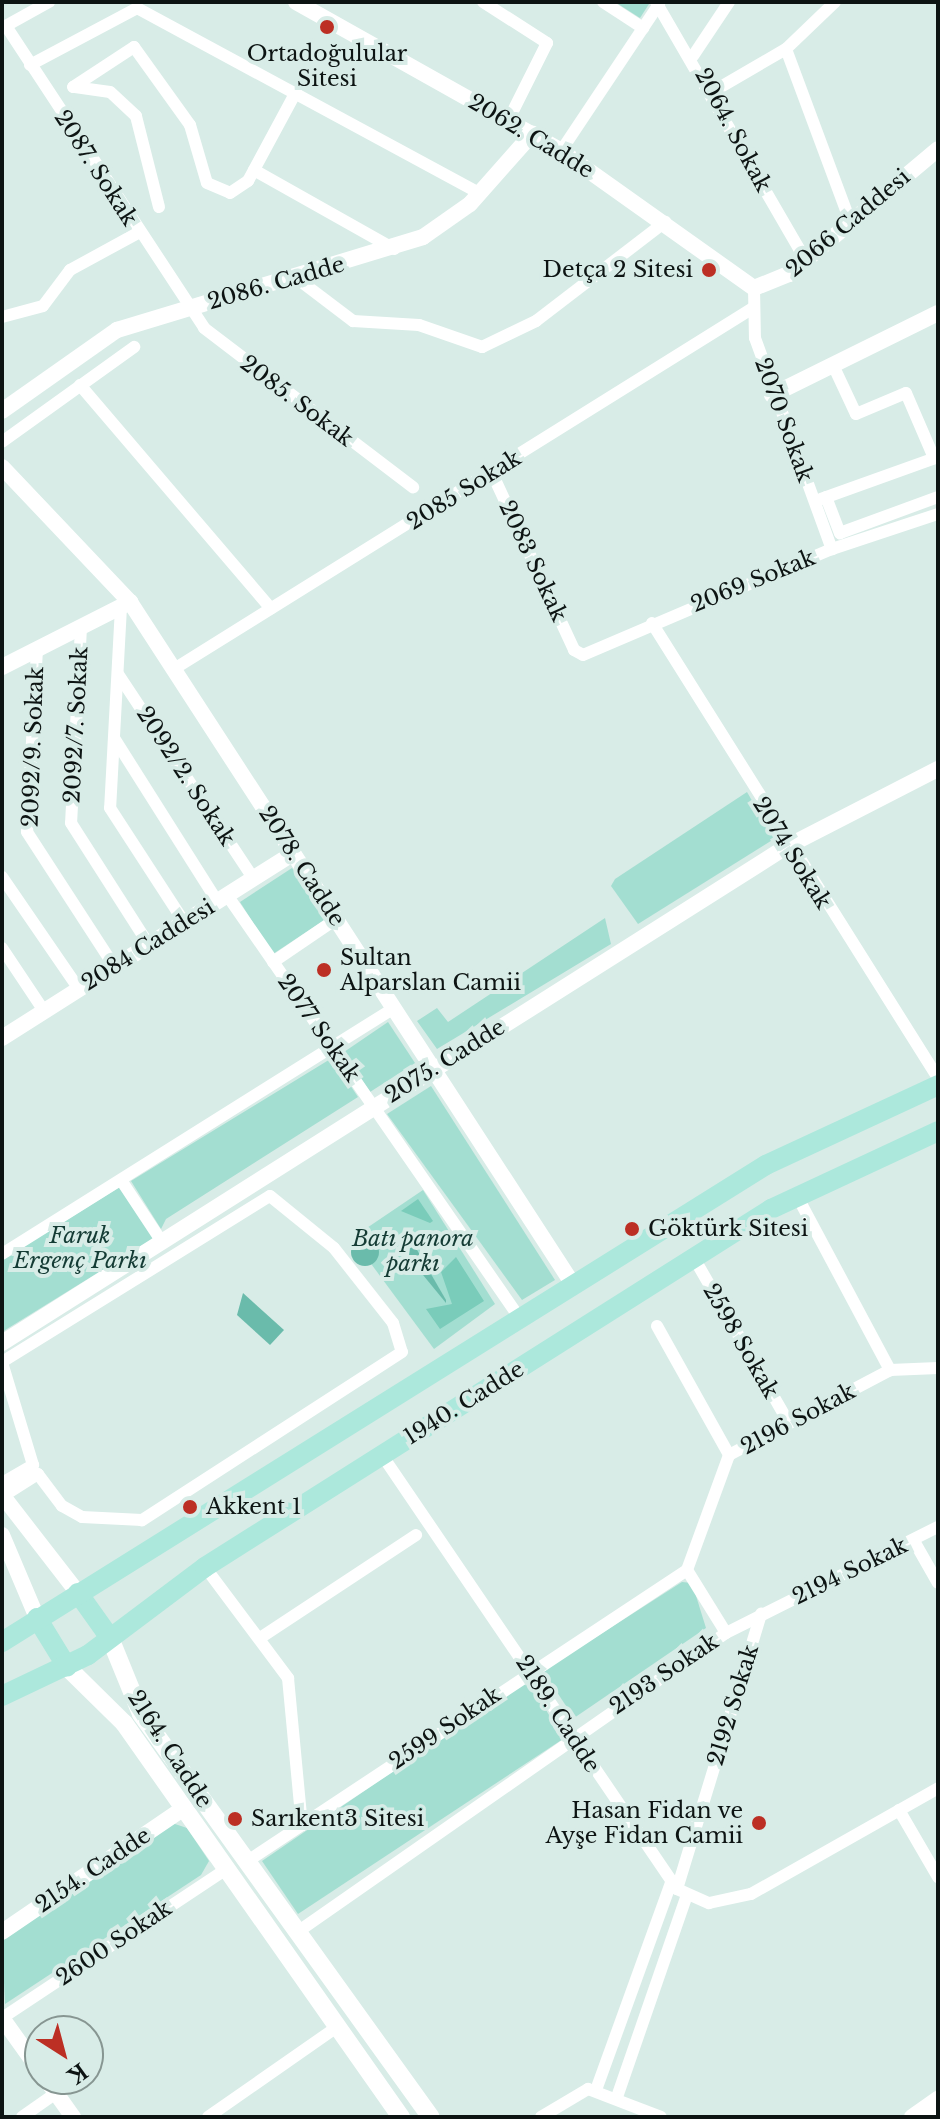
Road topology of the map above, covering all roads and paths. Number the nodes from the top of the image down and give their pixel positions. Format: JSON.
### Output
{"nodes":[{"id":1,"x":49,"y":2,"type":"edge"},
{"id":2,"x":296,"y":2,"type":"edge"},
{"id":3,"x":483,"y":2,"type":"edge"},
{"id":4,"x":603,"y":2,"type":"edge"},
{"id":5,"x":835,"y":2,"type":"edge"},
{"id":6,"x":657,"y":3,"type":"edge"},
{"id":7,"x":727,"y":3,"type":"edge"},
{"id":8,"x":4,"y":27,"type":"edge"},
{"id":9,"x":643,"y":28,"type":"junction"},
{"id":10,"x":786,"y":49,"type":"junction"},
{"id":11,"x":693,"y":56,"type":"junction"},
{"id":12,"x":30,"y":65,"type":"junction"},
{"id":13,"x":296,"y":92,"type":"junction"},
{"id":14,"x":712,"y":92,"type":"junction"},
{"id":15,"x":509,"y":119,"type":"junction"},
{"id":16,"x":532,"y":134,"type":"junction"},
{"id":17,"x":938,"y":149,"type":"edge"},
{"id":18,"x":561,"y":151,"type":"junction"},
{"id":19,"x":254,"y":170,"type":"junction"},
{"id":20,"x":481,"y":194,"type":"junction"},
{"id":21,"x":159,"y":207,"type":"dead end"},
{"id":22,"x":850,"y":221,"type":"junction"},
{"id":23,"x":665,"y":222,"type":"junction"},
{"id":24,"x":138,"y":233,"type":"junction"},
{"id":25,"x":394,"y":249,"type":"junction"},
{"id":26,"x":806,"y":261,"type":"junction"},
{"id":27,"x":295,"y":277,"type":"junction"},
{"id":28,"x":754,"y":288,"type":"junction"},
{"id":29,"x":189,"y":308,"type":"junction"},
{"id":30,"x":753,"y":308,"type":"junction"},
{"id":31,"x":938,"y":313,"type":"edge"},
{"id":32,"x":2,"y":317,"type":"edge"},
{"id":33,"x":134,"y":347,"type":"dead end"},
{"id":34,"x":833,"y":365,"type":"junction"},
{"id":35,"x":80,"y":385,"type":"junction"},
{"id":36,"x":772,"y":395,"type":"junction"},
{"id":37,"x":2,"y":411,"type":"edge"},
{"id":38,"x":2,"y":442,"type":"edge"},
{"id":39,"x":936,"y":458,"type":"edge"},
{"id":40,"x":2,"y":467,"type":"edge"},
{"id":41,"x":492,"y":473,"type":"junction"},
{"id":42,"x":413,"y":487,"type":"dead end"},
{"id":43,"x":938,"y":497,"type":"edge"},
{"id":44,"x":820,"y":500,"type":"junction"},
{"id":45,"x":938,"y":514,"type":"edge"},
{"id":46,"x":832,"y":549,"type":"junction"},
{"id":47,"x":126,"y":604,"type":"junction"},
{"id":48,"x":271,"y":609,"type":"junction"},
{"id":49,"x":652,"y":623,"type":"junction"},
{"id":50,"x":81,"y":627,"type":"junction"},
{"id":51,"x":37,"y":649,"type":"junction"},
{"id":52,"x":574,"y":650,"type":"joint"},
{"id":53,"x":2,"y":667,"type":"edge"},
{"id":54,"x":174,"y":669,"type":"junction"},
{"id":55,"x":118,"y":674,"type":"junction"},
{"id":56,"x":114,"y":738,"type":"junction"},
{"id":57,"x":938,"y":769,"type":"edge"},
{"id":58,"x":786,"y":847,"type":"junction"},
{"id":59,"x":293,"y":853,"type":"junction"},
{"id":60,"x":2,"y":877,"type":"edge"},
{"id":61,"x":253,"y":878,"type":"junction"},
{"id":62,"x":222,"y":898,"type":"junction"},
{"id":63,"x":336,"y":919,"type":"junction"},
{"id":64,"x":184,"y":922,"type":"junction"},
{"id":65,"x":149,"y":945,"type":"junction"},
{"id":66,"x":2,"y":948,"type":"edge"},
{"id":67,"x":273,"y":962,"type":"junction"},
{"id":68,"x":114,"y":966,"type":"junction"},
{"id":69,"x":79,"y":989,"type":"junction"},
{"id":70,"x":394,"y":1008,"type":"junction"},
{"id":71,"x":44,"y":1011,"type":"junction"},
{"id":72,"x":4,"y":1032,"type":"edge"},
{"id":73,"x":334,"y":1050,"type":"junction"},
{"id":74,"x":433,"y":1069,"type":"junction"},
{"id":75,"x":938,"y":1078,"type":"edge"},
{"id":76,"x":938,"y":1085,"type":"edge"},
{"id":77,"x":373,"y":1107,"type":"junction"},
{"id":78,"x":938,"y":1131,"type":"edge"},
{"id":79,"x":121,"y":1180,"type":"junction"},
{"id":80,"x":796,"y":1194,"type":"junction"},
{"id":81,"x":162,"y":1242,"type":"junction"},
{"id":82,"x":2,"y":1254,"type":"edge"},
{"id":83,"x":694,"y":1258,"type":"junction"},
{"id":84,"x":574,"y":1286,"type":"junction"},
{"id":85,"x":521,"y":1320,"type":"junction"},
{"id":86,"x":657,"y":1326,"type":"dead end"},
{"id":87,"x":2,"y":1343,"type":"edge"},
{"id":88,"x":938,"y":1368,"type":"edge"},
{"id":89,"x":890,"y":1370,"type":"junction"},
{"id":90,"x":789,"y":1423,"type":"junction"},
{"id":91,"x":382,"y":1455,"type":"junction"},
{"id":92,"x":729,"y":1455,"type":"junction"},
{"id":93,"x":36,"y":1469,"type":"junction"},
{"id":94,"x":2,"y":1483,"type":"edge"},
{"id":95,"x":2,"y":1495,"type":"edge"},
{"id":96,"x":938,"y":1527,"type":"edge"},
{"id":97,"x":2,"y":1535,"type":"edge"},
{"id":98,"x":416,"y":1535,"type":"dead end"},
{"id":99,"x":914,"y":1541,"type":"junction"},
{"id":100,"x":205,"y":1567,"type":"junction"},
{"id":101,"x":687,"y":1570,"type":"junction"},
{"id":102,"x":938,"y":1583,"type":"edge"},
{"id":103,"x":78,"y":1593,"type":"junction"},
{"id":104,"x":761,"y":1614,"type":"junction"},
{"id":105,"x":37,"y":1618,"type":"junction"},
{"id":106,"x":726,"y":1633,"type":"junction"},
{"id":107,"x":110,"y":1638,"type":"junction"},
{"id":108,"x":260,"y":1638,"type":"junction"},
{"id":109,"x":2,"y":1642,"type":"edge"},
{"id":110,"x":67,"y":1667,"type":"junction"},
{"id":111,"x":530,"y":1670,"type":"junction"},
{"id":112,"x":2,"y":1696,"type":"edge"},
{"id":113,"x":572,"y":1736,"type":"junction"},
{"id":114,"x":938,"y":1788,"type":"edge"},
{"id":115,"x":184,"y":1808,"type":"junction"},
{"id":116,"x":899,"y":1810,"type":"junction"},
{"id":117,"x":302,"y":1825,"type":"junction"},
{"id":118,"x":246,"y":1862,"type":"junction"},
{"id":119,"x":226,"y":1869,"type":"junction"},
{"id":120,"x":938,"y":1877,"type":"edge"},
{"id":121,"x":678,"y":1889,"type":"junction"},
{"id":122,"x":2,"y":1932,"type":"edge"},
{"id":123,"x":296,"y":1933,"type":"junction"},
{"id":124,"x":2,"y":2018,"type":"edge"},
{"id":125,"x":337,"y":2027,"type":"junction"},
{"id":126,"x":24,"y":2049,"type":"edge"},
{"id":127,"x":596,"y":2090,"type":"junction"},
{"id":128,"x":43,"y":2095,"type":"edge"},
{"id":129,"x":57,"y":2095,"type":"edge"},
{"id":130,"x":617,"y":2097,"type":"junction"},
{"id":131,"x":938,"y":2099,"type":"edge"},
{"id":132,"x":22,"y":2117,"type":"edge"},
{"id":133,"x":73,"y":2117,"type":"edge"},
{"id":134,"x":208,"y":2117,"type":"edge"},
{"id":135,"x":401,"y":2117,"type":"edge"},
{"id":136,"x":431,"y":2117,"type":"edge"},
{"id":137,"x":541,"y":2117,"type":"edge"},
{"id":138,"x":661,"y":2117,"type":"edge"},
{"id":139,"x":912,"y":2117,"type":"edge"}],
"edges":[{"from":1,"to":8,"type":"street"},
{"from":2,"to":15,"type":"street","name":"2062. Cadde"},
{"from":3,"to":15,"type":"street"},
{"from":4,"to":9,"type":"street"},
{"from":5,"to":10,"type":"street"},
{"from":6,"to":9,"type":"street"},
{"from":6,"to":11,"type":"street","name":"2064. Sokak"},
{"from":7,"to":11,"type":"street"},
{"from":8,"to":12,"type":"street","name":"2087. Sokak"},
{"from":9,"to":18,"type":"street"},
{"from":10,"to":14,"type":"street"},
{"from":10,"to":22,"type":"street"},
{"from":11,"to":14,"type":"street","name":"2064. Sokak"},
{"from":12,"to":13,"type":"street"},
{"from":12,"to":24,"type":"street","name":"2087. Sokak"},
{"from":13,"to":19,"type":"street"},
{"from":13,"to":20,"type":"street"},
{"from":14,"to":26,"type":"street","name":"2064. Sokak"},
{"from":15,"to":16,"type":"street","name":"2062. Cadde"},
{"from":16,"to":18,"type":"street","name":"2062. Cadde"},
{"from":16,"to":20,"type":"street","name":"2086. Cadde"},
{"from":17,"to":22,"type":"street","name":"2066 Caddesi"},
{"from":18,"to":23,"type":"street","name":"2062. Cadde"},
{"from":19,"to":21,"type":"street"},
{"from":19,"to":25,"type":"street"},
{"from":20,"to":25,"type":"street","name":"2086. Cadde"},
{"from":22,"to":26,"type":"street","name":"2066 Caddesi"},
{"from":23,"to":27,"type":"street"},
{"from":23,"to":28,"type":"street","name":"2062. Cadde"},
{"from":24,"to":29,"type":"street","name":"2087. Sokak"},
{"from":24,"to":32,"type":"street"},
{"from":25,"to":27,"type":"street","name":"2086. Cadde"},
{"from":26,"to":28,"type":"street","name":"2066 Caddesi"},
{"from":27,"to":29,"type":"street","name":"2086. Cadde"},
{"from":28,"to":30,"type":"street","name":"2070 Sokak"},
{"from":29,"to":37,"type":"street","name":"2086. Cadde"},
{"from":29,"to":42,"type":"street","name":"2085. Sokak"},
{"from":30,"to":36,"type":"street","name":"2070 Sokak"},
{"from":30,"to":41,"type":"street","name":"2085 Sokak"},
{"from":31,"to":34,"type":"street"},
{"from":33,"to":35,"type":"street"},
{"from":34,"to":36,"type":"street"},
{"from":34,"to":39,"type":"street"},
{"from":35,"to":38,"type":"street"},
{"from":35,"to":48,"type":"street"},
{"from":36,"to":44,"type":"street","name":"2070 Sokak"},
{"from":39,"to":44,"type":"street"},
{"from":40,"to":47,"type":"street","name":"2078. Cadde"},
{"from":41,"to":48,"type":"street","name":"2085 Sokak"},
{"from":41,"to":52,"type":"street","name":"2083 Sokak"},
{"from":43,"to":44,"type":"street"},
{"from":44,"to":46,"type":"street","name":"2070 Sokak"},
{"from":45,"to":46,"type":"street","name":"2069 Sokak"},
{"from":46,"to":49,"type":"street","name":"2069 Sokak"},
{"from":47,"to":50,"type":"street"},
{"from":47,"to":54,"type":"street","name":"2078. Cadde"},
{"from":47,"to":55,"type":"street"},
{"from":48,"to":54,"type":"street","name":"2085 Sokak"},
{"from":49,"to":52,"type":"street","name":"2069 Sokak"},
{"from":49,"to":58,"type":"street","name":"2074 Sokak"},
{"from":50,"to":51,"type":"street"},
{"from":50,"to":65,"type":"street","name":"2092/7. Sokak"},
{"from":51,"to":53,"type":"street"},
{"from":51,"to":68,"type":"street","name":"2092/9. Sokak"},
{"from":54,"to":59,"type":"street","name":"2078. Cadde"},
{"from":55,"to":56,"type":"street"},
{"from":55,"to":61,"type":"street","name":"2092/2. Sokak"},
{"from":56,"to":62,"type":"street","name":"2077 Sokak"},
{"from":56,"to":64,"type":"street"},
{"from":57,"to":58,"type":"street","name":"2075. Cadde"},
{"from":58,"to":74,"type":"street","name":"2075. Cadde"},
{"from":58,"to":75,"type":"street","name":"2074 Sokak"},
{"from":59,"to":61,"type":"street","name":"2084 Caddesi"},
{"from":59,"to":63,"type":"street","name":"2078. Cadde"},
{"from":60,"to":69,"type":"street"},
{"from":61,"to":62,"type":"street","name":"2084 Caddesi"},
{"from":62,"to":64,"type":"street","name":"2084 Caddesi"},
{"from":62,"to":67,"type":"street","name":"2077 Sokak"},
{"from":63,"to":67,"type":"street"},
{"from":63,"to":70,"type":"street","name":"2078. Cadde"},
{"from":64,"to":65,"type":"street","name":"2084 Caddesi"},
{"from":65,"to":68,"type":"street","name":"2084 Caddesi"},
{"from":66,"to":71,"type":"street"},
{"from":67,"to":73,"type":"street","name":"2077 Sokak"},
{"from":68,"to":69,"type":"street","name":"2084 Caddesi"},
{"from":69,"to":71,"type":"street","name":"2084 Caddesi"},
{"from":70,"to":73,"type":"street"},
{"from":70,"to":74,"type":"street","name":"2078. Cadde"},
{"from":71,"to":72,"type":"street","name":"2084 Caddesi"},
{"from":73,"to":77,"type":"street","name":"2077 Sokak"},
{"from":73,"to":79,"type":"street"},
{"from":74,"to":77,"type":"street","name":"2075. Cadde"},
{"from":74,"to":84,"type":"street","name":"2078. Cadde"},
{"from":76,"to":84,"type":"main road","name":"1940. Cadde"},
{"from":77,"to":81,"type":"street","name":"2075. Cadde"},
{"from":77,"to":85,"type":"street","name":"2077 Sokak"},
{"from":78,"to":80,"type":"main road","name":"1940. Cadde"},
{"from":79,"to":81,"type":"street"},
{"from":79,"to":82,"type":"street"},
{"from":80,"to":83,"type":"main road","name":"1940. Cadde"},
{"from":80,"to":89,"type":"street"},
{"from":81,"to":87,"type":"street","name":"2075. Cadde"},
{"from":83,"to":90,"type":"street","name":"2598 Sokak"},
{"from":83,"to":91,"type":"main road","name":"1940. Cadde"},
{"from":84,"to":85,"type":"main road","name":"1940. Cadde"},
{"from":85,"to":103,"type":"main road","name":"1940. Cadde"},
{"from":86,"to":92,"type":"street"},
{"from":88,"to":89,"type":"street","name":"2196 Sokak"},
{"from":89,"to":90,"type":"street","name":"2196 Sokak"},
{"from":90,"to":92,"type":"street","name":"2196 Sokak"},
{"from":91,"to":100,"type":"main road","name":"1940. Cadde"},
{"from":91,"to":111,"type":"street","name":"2189. Cadde"},
{"from":92,"to":101,"type":"street","name":"2196 Sokak"},
{"from":93,"to":93,"type":"street"},
{"from":93,"to":94,"type":"street"},
{"from":93,"to":95,"type":"street"},
{"from":95,"to":103,"type":"street","name":"2164. Cadde"},
{"from":96,"to":99,"type":"street","name":"2194 Sokak"},
{"from":97,"to":105,"type":"street","name":"2164. Cadde"},
{"from":98,"to":108,"type":"street"},
{"from":99,"to":102,"type":"street"},
{"from":99,"to":104,"type":"street","name":"2194 Sokak"},
{"from":100,"to":107,"type":"main road","name":"1940. Cadde"},
{"from":100,"to":108,"type":"street"},
{"from":101,"to":106,"type":"street"},
{"from":101,"to":111,"type":"street","name":"2599 Sokak"},
{"from":103,"to":105,"type":"main road","name":"1940. Cadde"},
{"from":103,"to":107,"type":"main road","name":"2164. Cadde"},
{"from":104,"to":106,"type":"street","name":"2193 Sokak"},
{"from":104,"to":121,"type":"street","name":"2192 Sokak"},
{"from":105,"to":109,"type":"main road","name":"1940. Cadde"},
{"from":105,"to":110,"type":"main road","name":"2164. Cadde"},
{"from":106,"to":113,"type":"street","name":"2193 Sokak"},
{"from":107,"to":110,"type":"main road","name":"1940. Cadde"},
{"from":107,"to":118,"type":"main road","name":"2164. Cadde"},
{"from":108,"to":117,"type":"street"},
{"from":110,"to":112,"type":"main road","name":"1940. Cadde"},
{"from":110,"to":115,"type":"main road","name":"2164. Cadde"},
{"from":111,"to":113,"type":"street","name":"2189. Cadde"},
{"from":111,"to":117,"type":"street","name":"2599 Sokak"},
{"from":113,"to":121,"type":"street","name":"2189. Cadde"},
{"from":113,"to":123,"type":"street","name":"2193 Sokak"},
{"from":114,"to":116,"type":"street"},
{"from":115,"to":119,"type":"main road","name":"2164. Cadde"},
{"from":115,"to":122,"type":"street","name":"2154. Cadde"},
{"from":116,"to":120,"type":"street"},
{"from":116,"to":121,"type":"street"},
{"from":117,"to":118,"type":"street","name":"2599 Sokak"},
{"from":118,"to":123,"type":"main road","name":"2164. Cadde"},
{"from":119,"to":124,"type":"street","name":"2600 Sokak"},
{"from":119,"to":125,"type":"main road","name":"2164. Cadde"},
{"from":121,"to":127,"type":"street","name":"2192 Sokak"},
{"from":121,"to":130,"type":"street","name":"2192 Sokak"},
{"from":123,"to":136,"type":"main road","name":"2164. Cadde"},
{"from":124,"to":126,"type":"street"},
{"from":125,"to":134,"type":"street"},
{"from":125,"to":135,"type":"main road","name":"2164. Cadde"},
{"from":127,"to":130,"type":"street"},
{"from":127,"to":137,"type":"street"},
{"from":128,"to":132,"type":"street"},
{"from":129,"to":133,"type":"street"},
{"from":130,"to":138,"type":"street"},
{"from":131,"to":139,"type":"street"}]}
